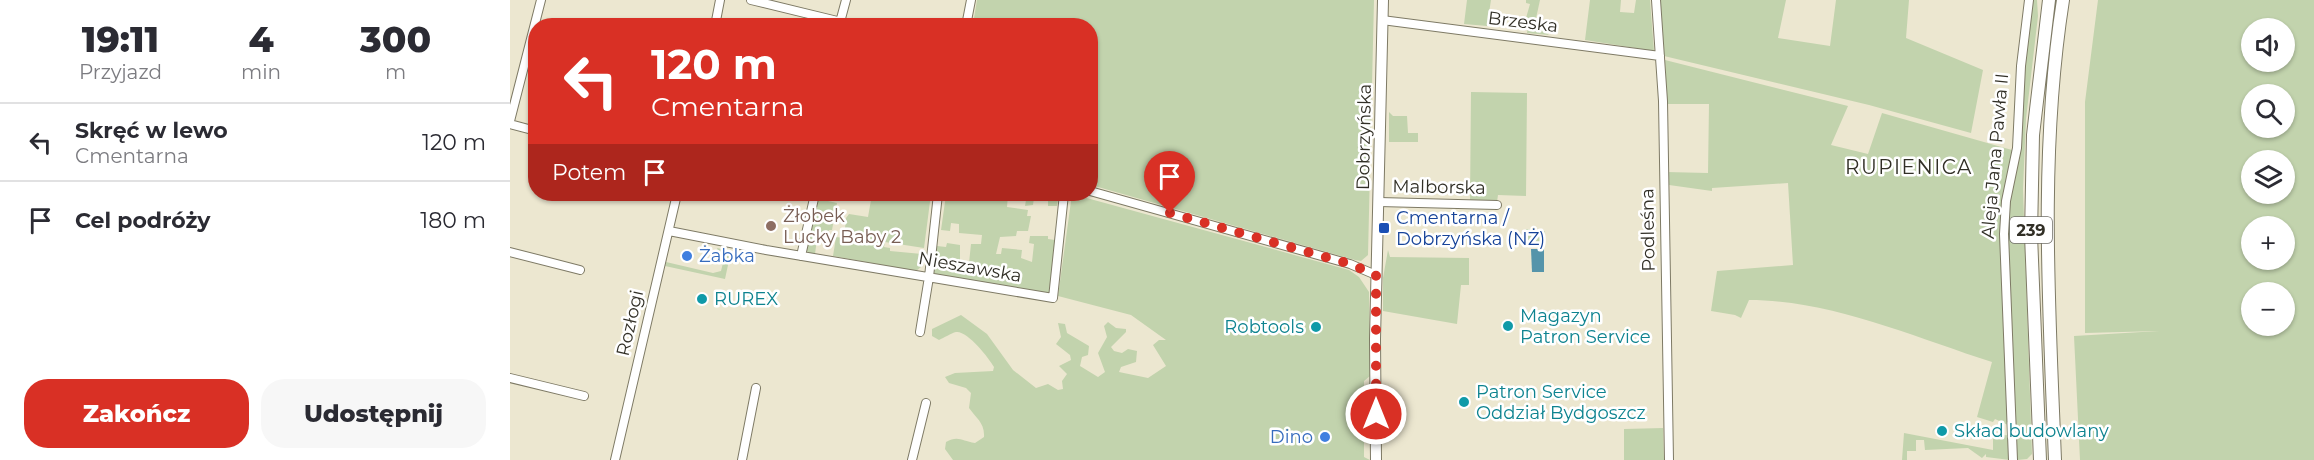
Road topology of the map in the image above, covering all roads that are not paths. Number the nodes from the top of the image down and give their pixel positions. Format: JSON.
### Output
{"nodes":[{"id":1,"x":541,"y":0,"type":"edge"},
{"id":2,"x":720,"y":0,"type":"edge"},
{"id":3,"x":751,"y":0,"type":"edge"},
{"id":4,"x":846,"y":0,"type":"edge"},
{"id":5,"x":971,"y":0,"type":"edge"},
{"id":6,"x":1383,"y":0,"type":"edge"},
{"id":7,"x":1656,"y":0,"type":"edge"},
{"id":8,"x":2029,"y":0,"type":"edge"},
{"id":9,"x":2049,"y":0,"type":"edge"},
{"id":10,"x":2063,"y":0,"type":"edge"},
{"id":11,"x":536,"y":18,"type":"edge"},
{"id":12,"x":716,"y":18,"type":"edge"},
{"id":13,"x":818,"y":18,"type":"edge"},
{"id":14,"x":842,"y":18,"type":"edge"},
{"id":15,"x":968,"y":18,"type":"edge"},
{"id":16,"x":1382,"y":20,"type":"junction"},
{"id":17,"x":528,"y":52,"type":"edge"},
{"id":18,"x":1660,"y":56,"type":"junction"},
{"id":19,"x":510,"y":123,"type":"edge"},
{"id":20,"x":528,"y":129,"type":"edge"},
{"id":21,"x":1098,"y":193,"type":"edge"},
{"id":22,"x":675,"y":201,"type":"edge"},
{"id":23,"x":813,"y":201,"type":"edge"},
{"id":24,"x":937,"y":201,"type":"edge"},
{"id":25,"x":1064,"y":201,"type":"edge"},
{"id":26,"x":1379,"y":202,"type":"junction"},
{"id":27,"x":1497,"y":205,"type":"dead end"},
{"id":28,"x":669,"y":231,"type":"junction"},
{"id":29,"x":510,"y":252,"type":"edge"},
{"id":30,"x":801,"y":256,"type":"junction"},
{"id":31,"x":580,"y":270,"type":"dead end"},
{"id":32,"x":1376,"y":275,"type":"junction"},
{"id":33,"x":929,"y":277,"type":"junction"},
{"id":34,"x":920,"y":332,"type":"dead end"},
{"id":35,"x":510,"y":378,"type":"edge"},
{"id":36,"x":756,"y":388,"type":"dead end"},
{"id":37,"x":584,"y":396,"type":"dead end"},
{"id":38,"x":926,"y":403,"type":"dead end"},
{"id":39,"x":615,"y":460,"type":"edge"},
{"id":40,"x":742,"y":460,"type":"edge"},
{"id":41,"x":912,"y":460,"type":"edge"},
{"id":42,"x":1376,"y":460,"type":"edge"},
{"id":43,"x":1669,"y":460,"type":"edge"},
{"id":44,"x":2013,"y":460,"type":"edge"},
{"id":45,"x":2040,"y":460,"type":"edge"},
{"id":46,"x":2055,"y":460,"type":"edge"}],
"edges":[{"from":1,"to":11,"type":"street"},
{"from":2,"to":12,"type":"street"},
{"from":3,"to":13,"type":"street"},
{"from":4,"to":14,"type":"street"},
{"from":5,"to":15,"type":"street"},
{"from":6,"to":16,"type":"street","name":"Dobrzyńska"},
{"from":7,"to":18,"type":"street","name":"Podleśna"},
{"from":8,"to":44,"type":"street","name":"Aleja Jana Pawła II"},
{"from":9,"to":45,"type":"main road","name":"Aleja Jana Pawła II","number":"239"},
{"from":10,"to":46,"type":"main road","number":"239"},
{"from":16,"to":18,"type":"street","name":"Brzeska"},
{"from":16,"to":26,"type":"street","name":"Dobrzyńska"},
{"from":17,"to":19,"type":"street"},
{"from":18,"to":43,"type":"street","name":"Podleśna"},
{"from":19,"to":20,"type":"street"},
{"from":21,"to":32,"type":"street"},
{"from":22,"to":28,"type":"street","name":"Rozłogi"},
{"from":23,"to":30,"type":"street"},
{"from":24,"to":33,"type":"street"},
{"from":25,"to":33,"type":"street","name":"Nieszawska"},
{"from":26,"to":27,"type":"street","name":"Malborska"},
{"from":26,"to":32,"type":"street","name":"Dobrzyńska"},
{"from":28,"to":30,"type":"street","name":"Nieszawska"},
{"from":28,"to":39,"type":"street","name":"Rozłogi"},
{"from":29,"to":31,"type":"street"},
{"from":30,"to":33,"type":"street","name":"Nieszawska"},
{"from":32,"to":42,"type":"street","name":"Dobrzyńska"},
{"from":33,"to":34,"type":"street"},
{"from":35,"to":37,"type":"street"},
{"from":36,"to":40,"type":"street"},
{"from":38,"to":41,"type":"street"}]}
